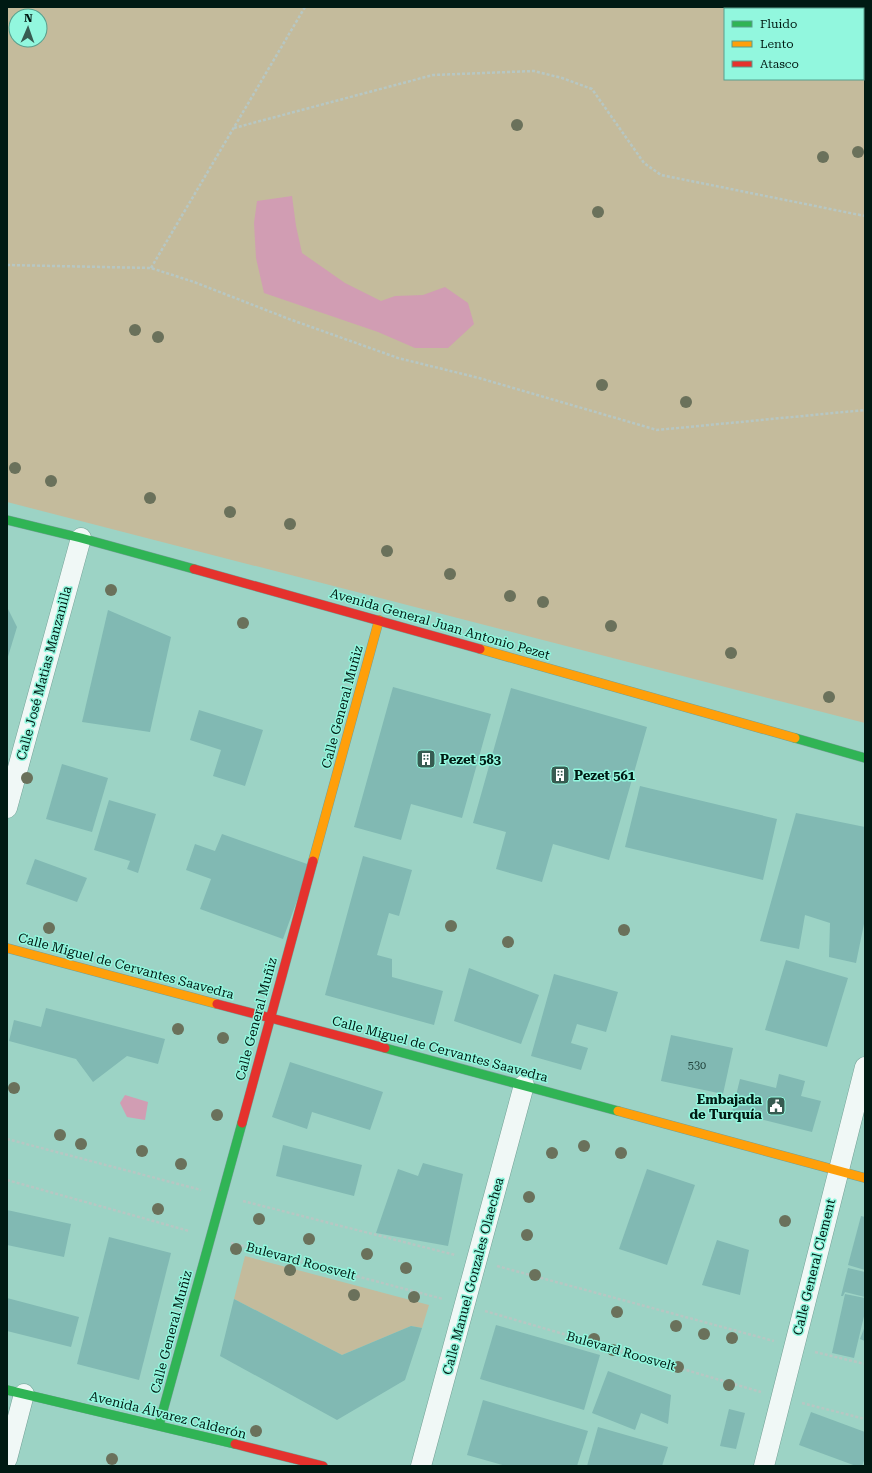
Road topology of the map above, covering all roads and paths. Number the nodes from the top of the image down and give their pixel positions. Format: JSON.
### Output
{"nodes":[{"id":1,"x":305,"y":7,"type":"edge"},
{"id":2,"x":234,"y":128,"type":"junction"},
{"id":3,"x":865,"y":216,"type":"edge"},
{"id":4,"x":7,"y":265,"type":"edge"},
{"id":5,"x":151,"y":268,"type":"junction"},
{"id":6,"x":865,"y":410,"type":"edge"},
{"id":7,"x":7,"y":520,"type":"edge"},
{"id":8,"x":81,"y":538,"type":"junction"},
{"id":9,"x":379,"y":620,"type":"junction"},
{"id":10,"x":865,"y":758,"type":"edge"},
{"id":11,"x":7,"y":808,"type":"edge"},
{"id":12,"x":7,"y":948,"type":"edge"},
{"id":13,"x":270,"y":1018,"type":"junction"},
{"id":14,"x":865,"y":1067,"type":"edge"},
{"id":15,"x":524,"y":1085,"type":"junction"},
{"id":16,"x":7,"y":1139,"type":"edge"},
{"id":17,"x":839,"y":1171,"type":"junction"},
{"id":18,"x":865,"y":1178,"type":"edge"},
{"id":19,"x":7,"y":1180,"type":"edge"},
{"id":20,"x":205,"y":1191,"type":"dead end"},
{"id":21,"x":236,"y":1199,"type":"dead end"},
{"id":22,"x":193,"y":1232,"type":"dead end"},
{"id":23,"x":224,"y":1241,"type":"dead end"},
{"id":24,"x":460,"y":1256,"type":"dead end"},
{"id":25,"x":496,"y":1266,"type":"dead end"},
{"id":26,"x":447,"y":1301,"type":"dead end"},
{"id":27,"x":484,"y":1311,"type":"dead end"},
{"id":28,"x":778,"y":1343,"type":"dead end"},
{"id":29,"x":814,"y":1352,"type":"dead end"},
{"id":30,"x":865,"y":1364,"type":"edge"},
{"id":31,"x":16,"y":1392,"type":"edge"},
{"id":32,"x":765,"y":1393,"type":"dead end"},
{"id":33,"x":795,"y":1401,"type":"dead end"},
{"id":34,"x":865,"y":1419,"type":"edge"},
{"id":35,"x":159,"y":1425,"type":"junction"},
{"id":36,"x":7,"y":1459,"type":"edge"},
{"id":37,"x":323,"y":1466,"type":"edge"},
{"id":38,"x":421,"y":1466,"type":"edge"},
{"id":39,"x":764,"y":1466,"type":"edge"}],
"edges":[{"from":1,"to":2,"type":"path"},
{"from":2,"to":3,"type":"path"},
{"from":2,"to":5,"type":"path"},
{"from":4,"to":5,"type":"path"},
{"from":5,"to":6,"type":"path"},
{"from":7,"to":8,"type":"street","name":"Avenida General Juan Antonio Pezet"},
{"from":8,"to":9,"type":"street","name":"Avenida General Juan Antonio Pezet"},
{"from":8,"to":11,"type":"street","name":"Calle José Matias Manzanilla"},
{"from":9,"to":10,"type":"street","name":"Avenida General Juan Antonio Pezet"},
{"from":9,"to":13,"type":"street","name":"Calle General Muñiz"},
{"from":12,"to":13,"type":"street","name":"Calle Miguel de Cervantes Saavedra"},
{"from":13,"to":15,"type":"street","name":"Calle Miguel de Cervantes Saavedra"},
{"from":13,"to":35,"type":"street","name":"Calle General Muñiz"},
{"from":14,"to":17,"type":"street","name":"Calle General Clement"},
{"from":15,"to":17,"type":"street","name":"Calle Miguel de Cervantes Saavedra"},
{"from":15,"to":38,"type":"street","name":"Calle Manuel Gonzales Olaechea"},
{"from":16,"to":20,"type":"path"},
{"from":17,"to":18,"type":"street","name":"Calle Miguel de Cervantes Saavedra"},
{"from":17,"to":39,"type":"street","name":"Calle General Clement"},
{"from":19,"to":22,"type":"path"},
{"from":21,"to":24,"type":"path"},
{"from":23,"to":26,"type":"path","name":"Bulevard Roosvelt"},
{"from":25,"to":28,"type":"path"},
{"from":27,"to":32,"type":"path","name":"Bulevard Roosvelt"},
{"from":29,"to":30,"type":"path"},
{"from":31,"to":35,"type":"street","name":"Avenida Álvarez Calderón"},
{"from":31,"to":36,"type":"street"},
{"from":33,"to":34,"type":"path"},
{"from":35,"to":37,"type":"street","name":"Avenida Álvarez Calderón"}]}
